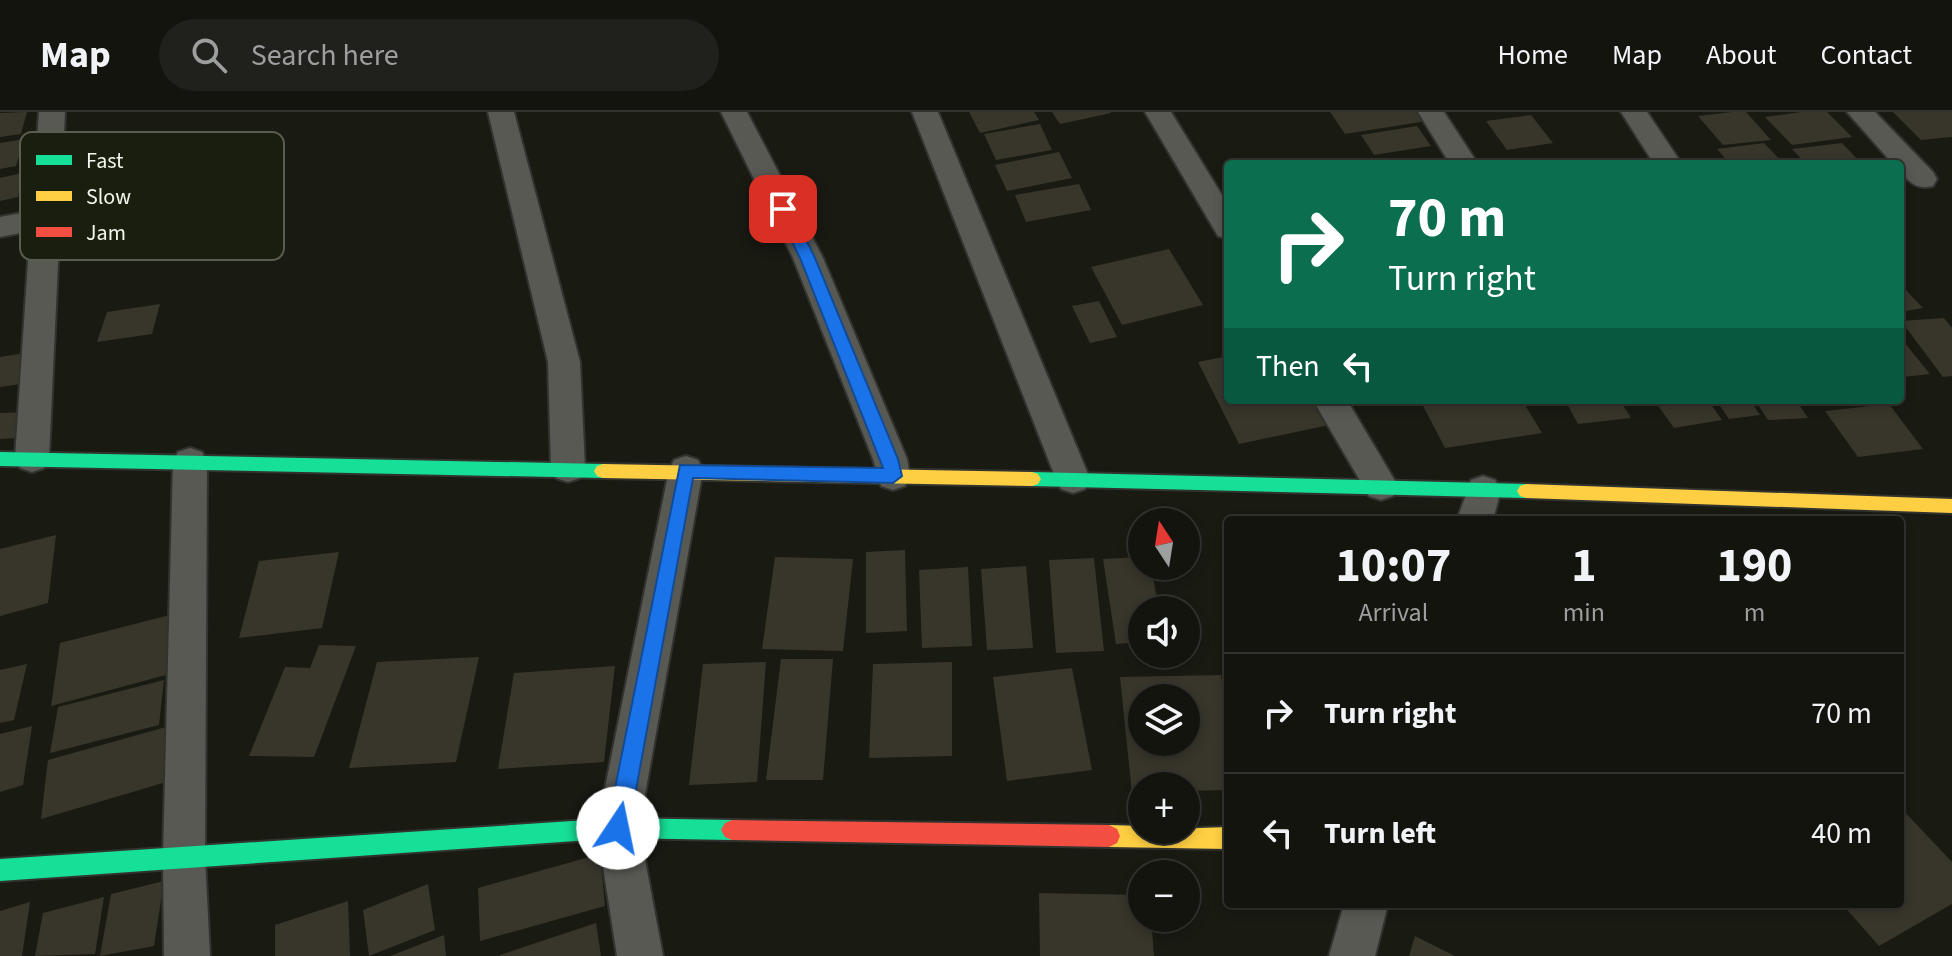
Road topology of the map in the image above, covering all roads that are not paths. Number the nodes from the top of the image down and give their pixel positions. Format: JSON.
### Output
{"nodes":[{"id":1,"x":52,"y":112,"type":"edge"},
{"id":2,"x":501,"y":112,"type":"edge"},
{"id":3,"x":734,"y":112,"type":"edge"},
{"id":4,"x":925,"y":112,"type":"edge"},
{"id":5,"x":1158,"y":112,"type":"edge"},
{"id":6,"x":1431,"y":112,"type":"edge"},
{"id":7,"x":1634,"y":112,"type":"edge"},
{"id":8,"x":1860,"y":112,"type":"edge"},
{"id":9,"x":51,"y":132,"type":"edge"},
{"id":10,"x":1461,"y":160,"type":"edge"},
{"id":11,"x":1665,"y":160,"type":"edge"},
{"id":12,"x":1897,"y":160,"type":"edge"},
{"id":13,"x":1952,"y":175,"type":"edge"},
{"id":14,"x":1912,"y":180,"type":"edge"},
{"id":15,"x":1224,"y":220,"type":"edge"},
{"id":16,"x":20,"y":223,"type":"edge"},
{"id":17,"x":0,"y":227,"type":"edge"},
{"id":18,"x":42,"y":260,"type":"edge"},
{"id":19,"x":1332,"y":404,"type":"edge"},
{"id":20,"x":32,"y":458,"type":"junction"},
{"id":21,"x":0,"y":459,"type":"edge"},
{"id":22,"x":190,"y":462,"type":"junction"},
{"id":23,"x":568,"y":468,"type":"junction"},
{"id":24,"x":686,"y":470,"type":"junction"},
{"id":25,"x":893,"y":476,"type":"junction"},
{"id":26,"x":1073,"y":479,"type":"junction"},
{"id":27,"x":1381,"y":486,"type":"junction"},
{"id":28,"x":1479,"y":505,"type":"edge"},
{"id":29,"x":1952,"y":506,"type":"edge"},
{"id":30,"x":618,"y":828,"type":"junction"},
{"id":31,"x":1224,"y":838,"type":"edge"},
{"id":32,"x":184,"y":857,"type":"junction"},
{"id":33,"x":0,"y":870,"type":"edge"},
{"id":34,"x":1365,"y":908,"type":"edge"},
{"id":35,"x":187,"y":956,"type":"edge"},
{"id":36,"x":640,"y":956,"type":"edge"},
{"id":37,"x":1352,"y":956,"type":"edge"}],
"edges":[{"from":1,"to":9,"type":"street"},
{"from":2,"to":23,"type":"street"},
{"from":3,"to":25,"type":"street"},
{"from":4,"to":26,"type":"street"},
{"from":5,"to":15,"type":"street"},
{"from":6,"to":10,"type":"street"},
{"from":7,"to":11,"type":"street"},
{"from":8,"to":12,"type":"street"},
{"from":13,"to":14,"type":"street"},
{"from":16,"to":17,"type":"street"},
{"from":18,"to":20,"type":"street"},
{"from":19,"to":27,"type":"street"},
{"from":20,"to":21,"type":"street"},
{"from":20,"to":22,"type":"street"},
{"from":22,"to":23,"type":"street"},
{"from":22,"to":32,"type":"street"},
{"from":23,"to":24,"type":"street"},
{"from":24,"to":25,"type":"street"},
{"from":24,"to":30,"type":"street"},
{"from":25,"to":26,"type":"street"},
{"from":26,"to":27,"type":"street"},
{"from":27,"to":28,"type":"street"},
{"from":28,"to":29,"type":"street"},
{"from":30,"to":31,"type":"street"},
{"from":30,"to":32,"type":"street"},
{"from":30,"to":36,"type":"street"},
{"from":32,"to":33,"type":"street"},
{"from":32,"to":35,"type":"street"},
{"from":34,"to":37,"type":"street"}]}
